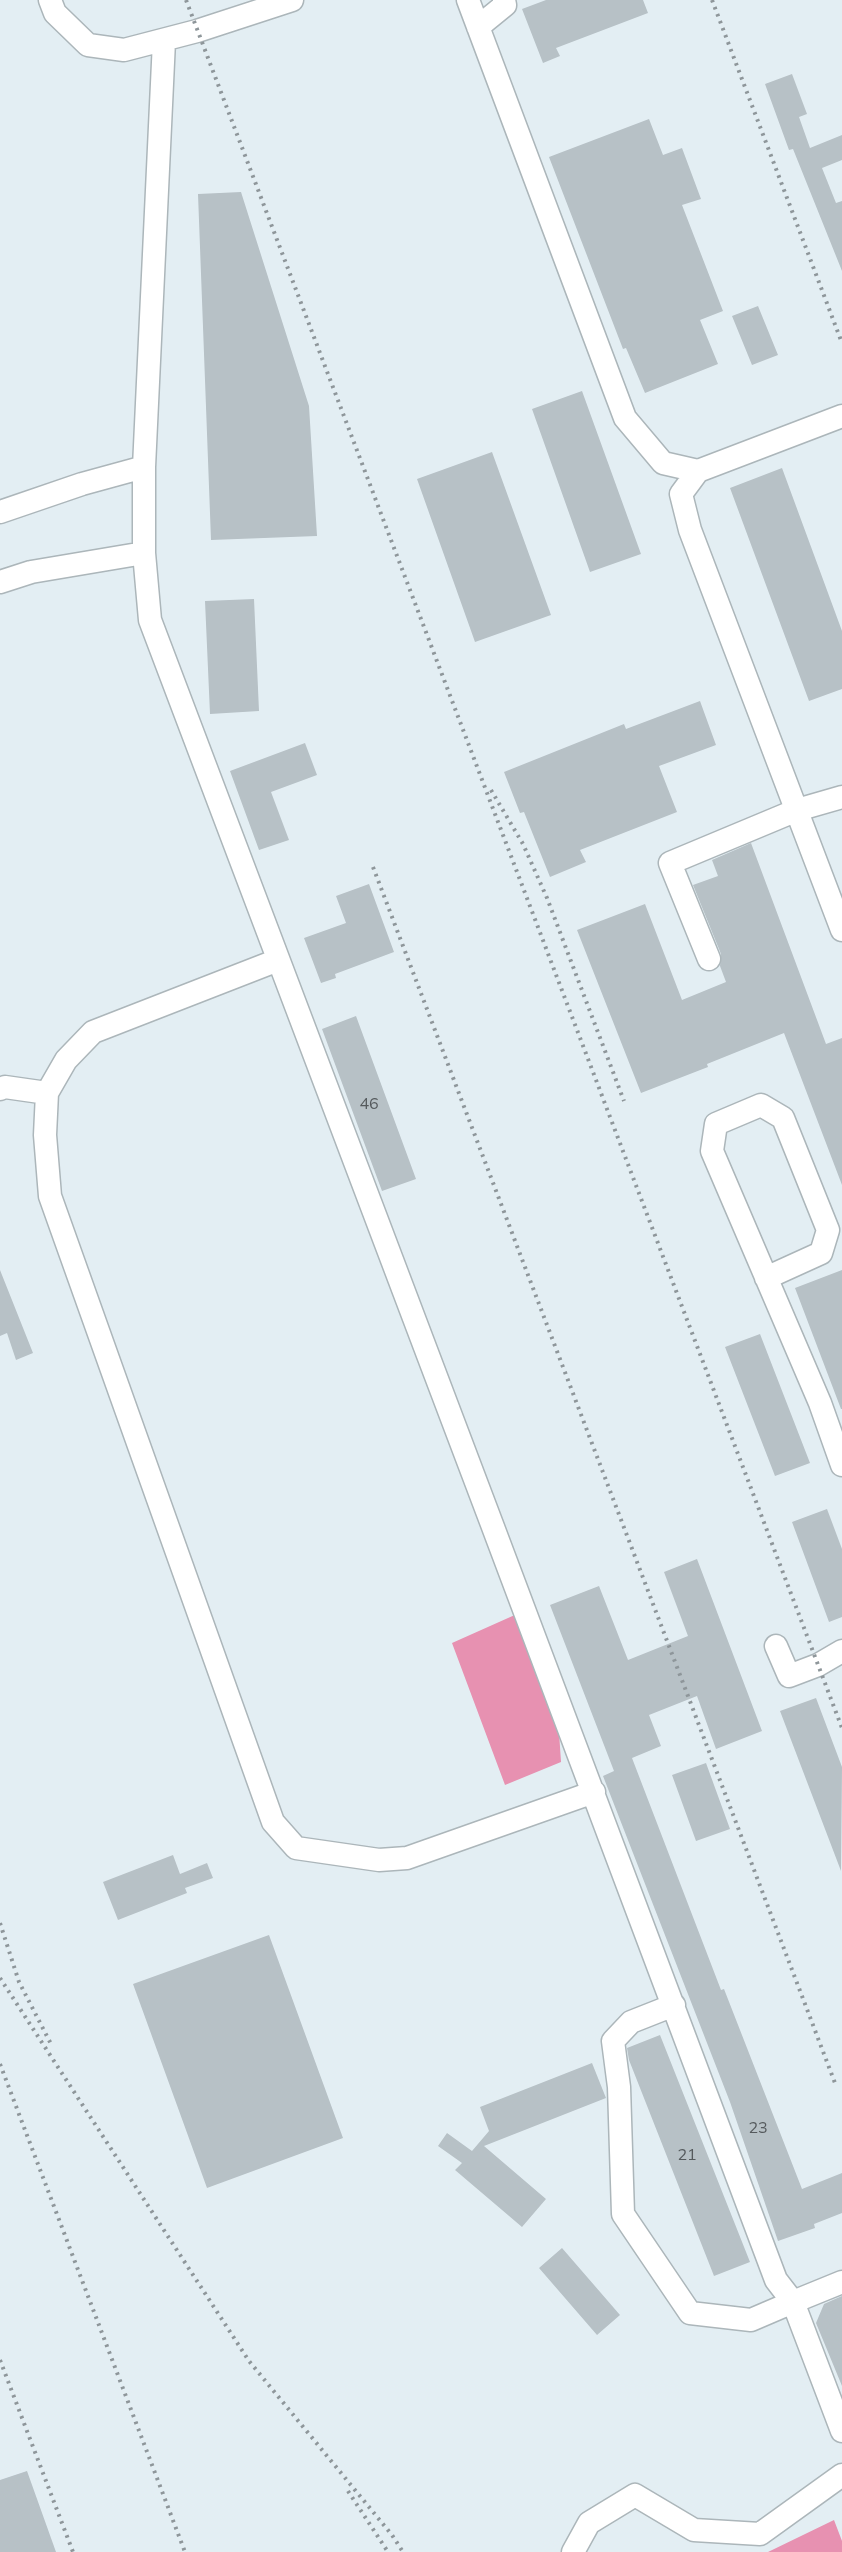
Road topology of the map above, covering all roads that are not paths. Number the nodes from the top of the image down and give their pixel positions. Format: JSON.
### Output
{"nodes":[{"id":1,"x":50,"y":0,"type":"edge"},
{"id":2,"x":292,"y":0,"type":"edge"},
{"id":3,"x":468,"y":0,"type":"edge"},
{"id":4,"x":504,"y":0,"type":"edge"},
{"id":5,"x":478,"y":27,"type":"junction"},
{"id":6,"x":164,"y":41,"type":"junction"},
{"id":7,"x":842,"y":416,"type":"edge"},
{"id":8,"x":144,"y":467,"type":"junction"},
{"id":9,"x":698,"y":471,"type":"junction"},
{"id":10,"x":0,"y":512,"type":"edge"},
{"id":11,"x":144,"y":553,"type":"junction"},
{"id":12,"x":0,"y":582,"type":"edge"},
{"id":13,"x":842,"y":797,"type":"edge"},
{"id":14,"x":797,"y":810,"type":"junction"},
{"id":15,"x":837,"y":901,"type":"edge"},
{"id":16,"x":842,"y":930,"type":"edge"},
{"id":17,"x":709,"y":959,"type":"dead end"},
{"id":18,"x":278,"y":960,"type":"junction"},
{"id":19,"x":0,"y":1089,"type":"edge"},
{"id":20,"x":47,"y":1093,"type":"junction"},
{"id":21,"x":766,"y":1278,"type":"junction"},
{"id":22,"x":842,"y":1465,"type":"edge"},
{"id":23,"x":776,"y":1646,"type":"dead end"},
{"id":24,"x":842,"y":1651,"type":"edge"},
{"id":25,"x":594,"y":1792,"type":"junction"},
{"id":26,"x":674,"y":2005,"type":"junction"},
{"id":27,"x":842,"y":2282,"type":"edge"},
{"id":28,"x":793,"y":2302,"type":"junction"},
{"id":29,"x":842,"y":2431,"type":"edge"},
{"id":30,"x":842,"y":2475,"type":"edge"},
{"id":31,"x":573,"y":2552,"type":"edge"}],
"edges":[{"from":1,"to":6,"type":"lane"},
{"from":2,"to":6,"type":"lane"},
{"from":3,"to":5,"type":"lane"},
{"from":4,"to":5,"type":"lane"},
{"from":5,"to":9,"type":"lane"},
{"from":6,"to":8,"type":"lane"},
{"from":7,"to":9,"type":"lane"},
{"from":8,"to":10,"type":"lane"},
{"from":8,"to":11,"type":"lane"},
{"from":9,"to":14,"type":"lane"},
{"from":11,"to":12,"type":"lane"},
{"from":11,"to":18,"type":"lane"},
{"from":13,"to":14,"type":"lane"},
{"from":14,"to":15,"type":"lane"},
{"from":14,"to":17,"type":"lane"},
{"from":15,"to":16,"type":"lane"},
{"from":18,"to":20,"type":"lane"},
{"from":18,"to":25,"type":"lane"},
{"from":19,"to":20,"type":"lane"},
{"from":20,"to":25,"type":"lane"},
{"from":21,"to":21,"type":"lane"},
{"from":21,"to":22,"type":"lane"},
{"from":23,"to":24,"type":"lane"},
{"from":25,"to":26,"type":"lane"},
{"from":26,"to":28,"type":"lane"},
{"from":26,"to":28,"type":"lane"},
{"from":27,"to":28,"type":"lane"},
{"from":28,"to":29,"type":"lane"},
{"from":30,"to":31,"type":"lane"}]}
